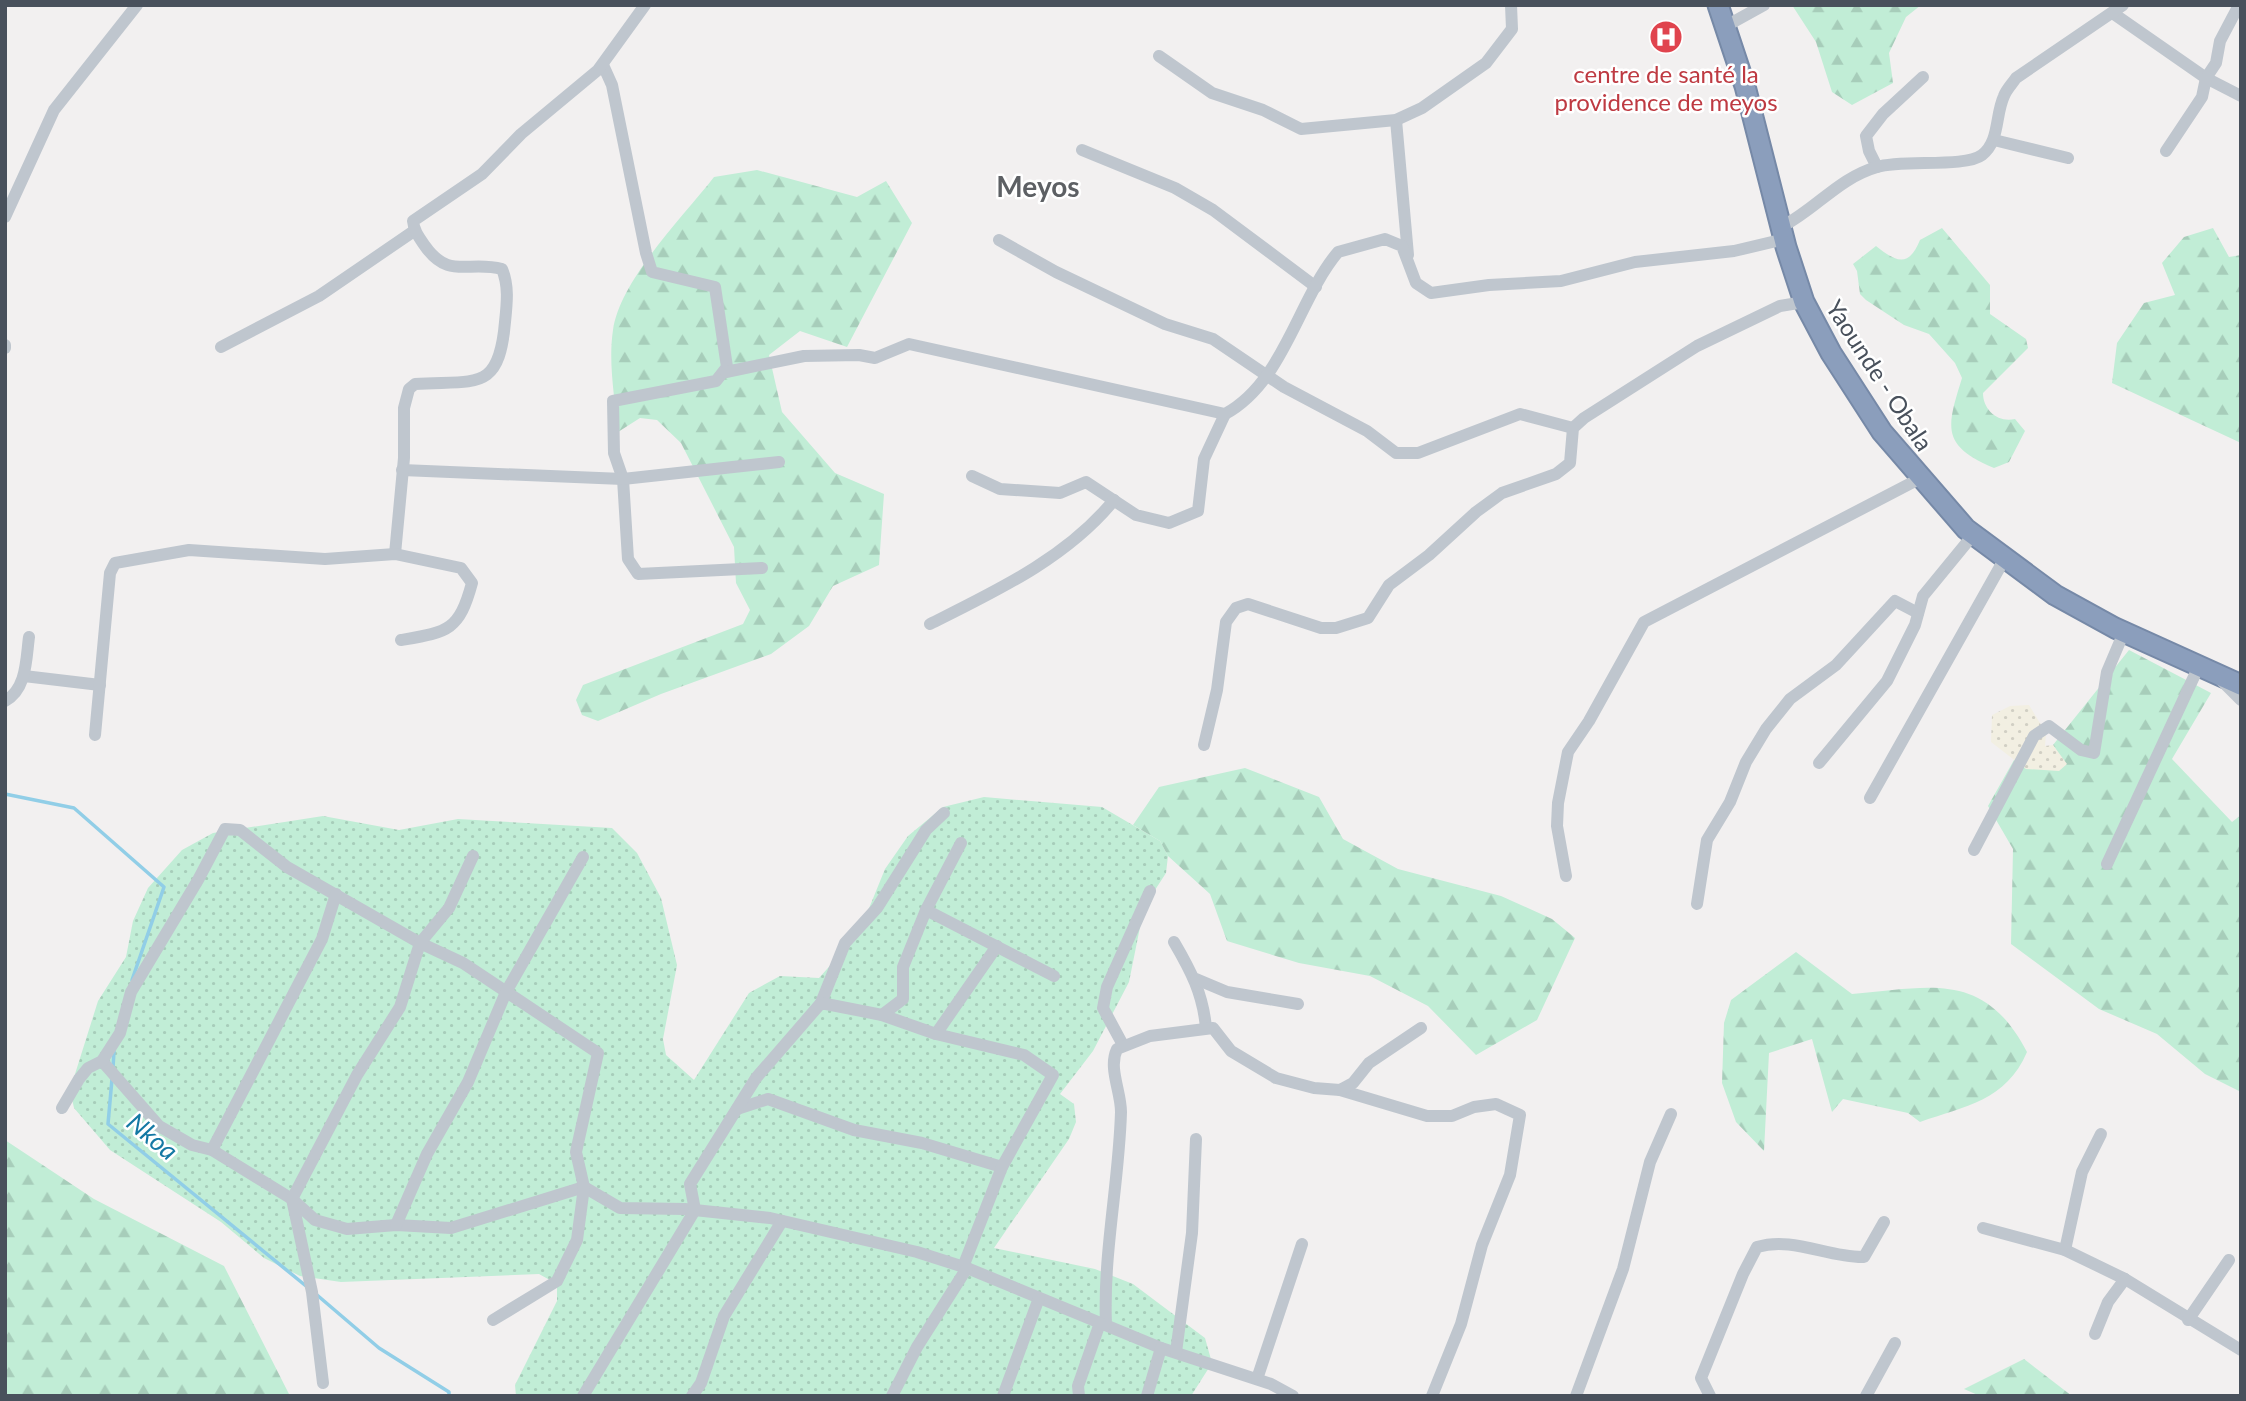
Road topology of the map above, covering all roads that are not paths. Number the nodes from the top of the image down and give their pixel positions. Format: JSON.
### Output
{"nodes":[{"id":1,"x":137,"y":5,"type":"edge"},
{"id":2,"x":645,"y":5,"type":"edge"},
{"id":3,"x":1511,"y":5,"type":"edge"},
{"id":4,"x":1718,"y":5,"type":"edge"},
{"id":5,"x":1764,"y":5,"type":"edge"},
{"id":6,"x":2239,"y":5,"type":"edge"},
{"id":7,"x":2118,"y":9,"type":"edge"},
{"id":8,"x":1726,"y":26,"type":"junction"},
{"id":9,"x":1159,"y":56,"type":"dead end"},
{"id":10,"x":603,"y":65,"type":"junction"},
{"id":11,"x":1923,"y":77,"type":"dead end"},
{"id":12,"x":2206,"y":78,"type":"junction"},
{"id":13,"x":2241,"y":96,"type":"edge"},
{"id":14,"x":1396,"y":120,"type":"junction"},
{"id":15,"x":1994,"y":140,"type":"junction"},
{"id":16,"x":1082,"y":150,"type":"dead end"},
{"id":17,"x":2166,"y":151,"type":"dead end"},
{"id":18,"x":2068,"y":158,"type":"dead end"},
{"id":19,"x":1877,"y":167,"type":"junction"},
{"id":20,"x":5,"y":217,"type":"edge"},
{"id":21,"x":414,"y":231,"type":"junction"},
{"id":22,"x":1784,"y":233,"type":"junction"},
{"id":23,"x":999,"y":240,"type":"dead end"},
{"id":24,"x":1408,"y":255,"type":"junction"},
{"id":25,"x":1316,"y":287,"type":"junction"},
{"id":26,"x":1804,"y":302,"type":"junction"},
{"id":27,"x":221,"y":347,"type":"dead end"},
{"id":28,"x":726,"y":372,"type":"junction"},
{"id":29,"x":1266,"y":374,"type":"junction"},
{"id":30,"x":1225,"y":414,"type":"junction"},
{"id":31,"x":1573,"y":428,"type":"junction"},
{"id":32,"x":779,"y":462,"type":"dead end"},
{"id":33,"x":402,"y":470,"type":"junction"},
{"id":34,"x":971,"y":476,"type":"dead end"},
{"id":35,"x":623,"y":479,"type":"junction"},
{"id":36,"x":1919,"y":479,"type":"junction"},
{"id":37,"x":1114,"y":500,"type":"junction"},
{"id":38,"x":1973,"y":535,"type":"junction"},
{"id":39,"x":395,"y":554,"type":"junction"},
{"id":40,"x":2005,"y":558,"type":"junction"},
{"id":41,"x":762,"y":568,"type":"dead end"},
{"id":42,"x":1918,"y":613,"type":"junction"},
{"id":43,"x":930,"y":624,"type":"dead end"},
{"id":44,"x":2124,"y":632,"type":"junction"},
{"id":45,"x":29,"y":637,"type":"dead end"},
{"id":46,"x":401,"y":640,"type":"dead end"},
{"id":47,"x":2208,"y":671,"type":"junction"},
{"id":48,"x":24,"y":676,"type":"junction"},
{"id":49,"x":100,"y":685,"type":"junction"},
{"id":50,"x":2241,"y":685,"type":"edge"},
{"id":51,"x":2241,"y":700,"type":"edge"},
{"id":52,"x":5,"y":701,"type":"edge"},
{"id":53,"x":95,"y":734,"type":"dead end"},
{"id":54,"x":1204,"y":745,"type":"dead end"},
{"id":55,"x":1819,"y":763,"type":"dead end"},
{"id":56,"x":1870,"y":798,"type":"dead end"},
{"id":57,"x":944,"y":813,"type":"dead end"},
{"id":58,"x":961,"y":843,"type":"dead end"},
{"id":59,"x":1974,"y":850,"type":"dead end"},
{"id":60,"x":473,"y":856,"type":"dead end"},
{"id":61,"x":583,"y":857,"type":"dead end"},
{"id":62,"x":2107,"y":864,"type":"dead end"},
{"id":63,"x":1566,"y":876,"type":"dead end"},
{"id":64,"x":1150,"y":891,"type":"dead end"},
{"id":65,"x":336,"y":894,"type":"junction"},
{"id":66,"x":1697,"y":904,"type":"dead end"},
{"id":67,"x":926,"y":910,"type":"junction"},
{"id":68,"x":1174,"y":942,"type":"dead end"},
{"id":69,"x":421,"y":943,"type":"junction"},
{"id":70,"x":997,"y":946,"type":"junction"},
{"id":71,"x":1054,"y":976,"type":"dead end"},
{"id":72,"x":1196,"y":979,"type":"junction"},
{"id":73,"x":506,"y":992,"type":"junction"},
{"id":74,"x":821,"y":1003,"type":"junction"},
{"id":75,"x":1298,"y":1004,"type":"dead end"},
{"id":76,"x":882,"y":1015,"type":"junction"},
{"id":77,"x":1206,"y":1028,"type":"junction"},
{"id":78,"x":1421,"y":1028,"type":"dead end"},
{"id":79,"x":936,"y":1034,"type":"junction"},
{"id":80,"x":1123,"y":1045,"type":"junction"},
{"id":81,"x":102,"y":1061,"type":"junction"},
{"id":82,"x":1340,"y":1090,"type":"junction"},
{"id":83,"x":62,"y":1108,"type":"dead end"},
{"id":84,"x":737,"y":1109,"type":"junction"},
{"id":85,"x":1671,"y":1114,"type":"dead end"},
{"id":86,"x":2101,"y":1134,"type":"dead end"},
{"id":87,"x":1196,"y":1139,"type":"dead end"},
{"id":88,"x":212,"y":1150,"type":"junction"},
{"id":89,"x":1002,"y":1167,"type":"junction"},
{"id":90,"x":584,"y":1187,"type":"junction"},
{"id":91,"x":292,"y":1199,"type":"junction"},
{"id":92,"x":695,"y":1210,"type":"junction"},
{"id":93,"x":782,"y":1221,"type":"junction"},
{"id":94,"x":1884,"y":1222,"type":"dead end"},
{"id":95,"x":396,"y":1225,"type":"junction"},
{"id":96,"x":1983,"y":1228,"type":"dead end"},
{"id":97,"x":1302,"y":1244,"type":"dead end"},
{"id":98,"x":2066,"y":1250,"type":"junction"},
{"id":99,"x":2229,"y":1260,"type":"dead end"},
{"id":100,"x":965,"y":1267,"type":"junction"},
{"id":101,"x":2125,"y":1279,"type":"junction"},
{"id":102,"x":1039,"y":1298,"type":"junction"},
{"id":103,"x":493,"y":1320,"type":"dead end"},
{"id":104,"x":2188,"y":1320,"type":"junction"},
{"id":105,"x":1103,"y":1324,"type":"junction"},
{"id":106,"x":2095,"y":1334,"type":"dead end"},
{"id":107,"x":1895,"y":1343,"type":"dead end"},
{"id":108,"x":1161,"y":1348,"type":"junction"},
{"id":109,"x":2241,"y":1350,"type":"edge"},
{"id":110,"x":1176,"y":1352,"type":"junction"},
{"id":111,"x":1257,"y":1379,"type":"junction"},
{"id":112,"x":323,"y":1383,"type":"dead end"},
{"id":113,"x":583,"y":1396,"type":"edge"},
{"id":114,"x":692,"y":1396,"type":"edge"},
{"id":115,"x":892,"y":1396,"type":"edge"},
{"id":116,"x":1003,"y":1396,"type":"edge"},
{"id":117,"x":1079,"y":1396,"type":"edge"},
{"id":118,"x":1147,"y":1396,"type":"edge"},
{"id":119,"x":1293,"y":1396,"type":"edge"},
{"id":120,"x":1432,"y":1396,"type":"edge"},
{"id":121,"x":1576,"y":1396,"type":"edge"},
{"id":122,"x":1710,"y":1396,"type":"edge"},
{"id":123,"x":1866,"y":1396,"type":"edge"}],
"edges":[{"from":1,"to":20,"type":"street"},
{"from":2,"to":10,"type":"street"},
{"from":3,"to":14,"type":"street"},
{"from":4,"to":8,"type":"highway","name":"Yaounde - Obala"},
{"from":5,"to":8,"type":"street"},
{"from":6,"to":12,"type":"street"},
{"from":7,"to":12,"type":"street"},
{"from":7,"to":15,"type":"street"},
{"from":8,"to":22,"type":"highway","name":"Yaounde - Obala"},
{"from":9,"to":14,"type":"street"},
{"from":10,"to":21,"type":"street"},
{"from":10,"to":28,"type":"street"},
{"from":11,"to":19,"type":"street"},
{"from":12,"to":13,"type":"street"},
{"from":12,"to":17,"type":"street"},
{"from":14,"to":24,"type":"street"},
{"from":15,"to":18,"type":"street"},
{"from":15,"to":19,"type":"street"},
{"from":16,"to":25,"type":"street"},
{"from":19,"to":22,"type":"street"},
{"from":21,"to":27,"type":"street"},
{"from":21,"to":33,"type":"street"},
{"from":22,"to":24,"type":"street"},
{"from":22,"to":26,"type":"highway","name":"Yaounde - Obala"},
{"from":23,"to":29,"type":"street"},
{"from":24,"to":25,"type":"street"},
{"from":25,"to":29,"type":"street"},
{"from":26,"to":31,"type":"street"},
{"from":26,"to":36,"type":"highway","name":"Yaounde - Obala"},
{"from":28,"to":30,"type":"street"},
{"from":28,"to":35,"type":"street"},
{"from":29,"to":30,"type":"street"},
{"from":29,"to":31,"type":"street"},
{"from":30,"to":37,"type":"street"},
{"from":31,"to":54,"type":"street"},
{"from":32,"to":35,"type":"street"},
{"from":33,"to":35,"type":"street"},
{"from":33,"to":39,"type":"street"},
{"from":34,"to":37,"type":"street"},
{"from":35,"to":41,"type":"street"},
{"from":36,"to":38,"type":"highway","name":"Yaounde - Obala"},
{"from":36,"to":63,"type":"street"},
{"from":37,"to":43,"type":"street"},
{"from":38,"to":40,"type":"highway","name":"Yaounde - Obala"},
{"from":38,"to":42,"type":"street"},
{"from":39,"to":46,"type":"street"},
{"from":39,"to":49,"type":"street"},
{"from":40,"to":44,"type":"highway","name":"Yaounde - Obala"},
{"from":40,"to":56,"type":"street"},
{"from":42,"to":55,"type":"street"},
{"from":42,"to":66,"type":"street"},
{"from":44,"to":47,"type":"highway","name":"Yaounde - Obala"},
{"from":44,"to":59,"type":"street"},
{"from":45,"to":48,"type":"street"},
{"from":47,"to":50,"type":"highway","name":"Yaounde - Obala"},
{"from":47,"to":51,"type":"street"},
{"from":47,"to":62,"type":"street"},
{"from":48,"to":49,"type":"street"},
{"from":48,"to":52,"type":"street"},
{"from":49,"to":53,"type":"street"},
{"from":57,"to":74,"type":"street"},
{"from":58,"to":67,"type":"street"},
{"from":60,"to":69,"type":"street"},
{"from":61,"to":73,"type":"street"},
{"from":64,"to":80,"type":"street"},
{"from":65,"to":69,"type":"street"},
{"from":65,"to":81,"type":"street"},
{"from":65,"to":88,"type":"street"},
{"from":67,"to":70,"type":"street"},
{"from":67,"to":76,"type":"street"},
{"from":68,"to":72,"type":"street"},
{"from":69,"to":73,"type":"street"},
{"from":69,"to":91,"type":"street"},
{"from":70,"to":71,"type":"street"},
{"from":70,"to":79,"type":"street"},
{"from":72,"to":75,"type":"street"},
{"from":72,"to":77,"type":"street"},
{"from":73,"to":90,"type":"street"},
{"from":73,"to":95,"type":"street"},
{"from":74,"to":76,"type":"street"},
{"from":74,"to":84,"type":"street"},
{"from":76,"to":79,"type":"street"},
{"from":77,"to":80,"type":"street"},
{"from":77,"to":82,"type":"street"},
{"from":78,"to":82,"type":"street"},
{"from":79,"to":89,"type":"street"},
{"from":80,"to":105,"type":"street"},
{"from":81,"to":83,"type":"street"},
{"from":81,"to":88,"type":"street"},
{"from":82,"to":120,"type":"street"},
{"from":84,"to":89,"type":"street"},
{"from":84,"to":92,"type":"street"},
{"from":85,"to":121,"type":"street"},
{"from":86,"to":98,"type":"street"},
{"from":87,"to":110,"type":"street"},
{"from":88,"to":91,"type":"street"},
{"from":89,"to":100,"type":"street"},
{"from":90,"to":92,"type":"street"},
{"from":90,"to":95,"type":"street"},
{"from":90,"to":103,"type":"street"},
{"from":91,"to":95,"type":"street"},
{"from":91,"to":112,"type":"street"},
{"from":92,"to":93,"type":"street"},
{"from":92,"to":113,"type":"street"},
{"from":93,"to":100,"type":"street"},
{"from":93,"to":114,"type":"street"},
{"from":94,"to":122,"type":"street"},
{"from":96,"to":98,"type":"street"},
{"from":97,"to":111,"type":"street"},
{"from":98,"to":101,"type":"street"},
{"from":99,"to":104,"type":"street"},
{"from":100,"to":102,"type":"street"},
{"from":100,"to":115,"type":"street"},
{"from":101,"to":104,"type":"street"},
{"from":101,"to":106,"type":"street"},
{"from":102,"to":105,"type":"street"},
{"from":102,"to":116,"type":"street"},
{"from":104,"to":109,"type":"street"},
{"from":105,"to":108,"type":"street"},
{"from":105,"to":117,"type":"street"},
{"from":107,"to":123,"type":"street"},
{"from":108,"to":110,"type":"street"},
{"from":108,"to":118,"type":"street"},
{"from":110,"to":111,"type":"street"},
{"from":111,"to":119,"type":"street"}]}
